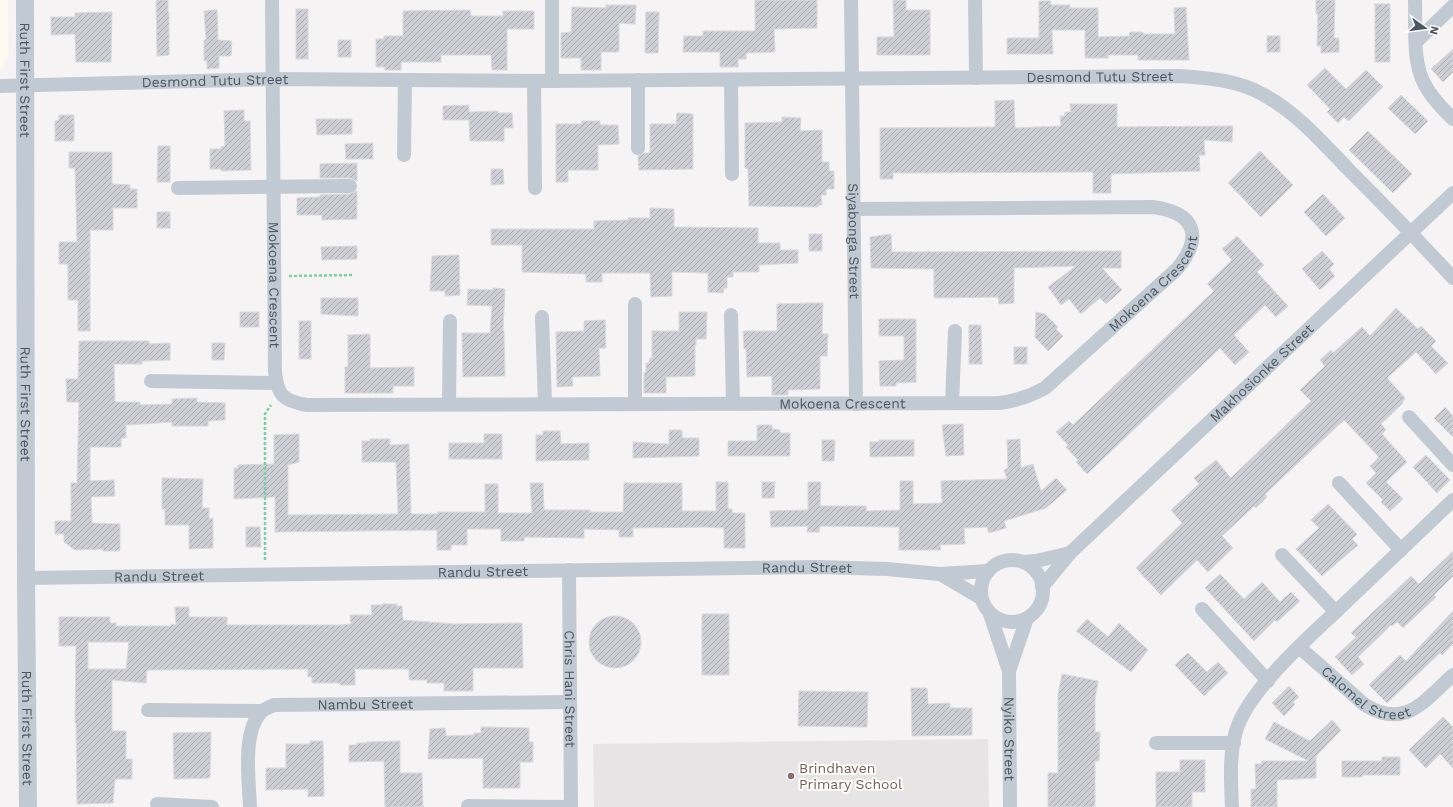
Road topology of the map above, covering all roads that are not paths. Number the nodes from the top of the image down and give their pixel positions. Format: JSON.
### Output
{"nodes":[{"id":1,"x":25,"y":0,"type":"edge"},
{"id":2,"x":272,"y":0,"type":"edge"},
{"id":3,"x":552,"y":0,"type":"edge"},
{"id":4,"x":851,"y":0,"type":"edge"},
{"id":5,"x":975,"y":0,"type":"edge"},
{"id":6,"x":1415,"y":0,"type":"edge"},
{"id":7,"x":1453,"y":6,"type":"edge"},
{"id":8,"x":1416,"y":42,"type":"junction"},
{"id":9,"x":976,"y":78,"type":"junction"},
{"id":10,"x":273,"y":79,"type":"junction"},
{"id":11,"x":853,"y":79,"type":"junction"},
{"id":12,"x":405,"y":80,"type":"junction"},
{"id":13,"x":638,"y":80,"type":"junction"},
{"id":14,"x":731,"y":80,"type":"junction"},
{"id":15,"x":534,"y":81,"type":"junction"},
{"id":16,"x":552,"y":81,"type":"junction"},
{"id":17,"x":25,"y":85,"type":"junction"},
{"id":18,"x":0,"y":86,"type":"edge"},
{"id":19,"x":1453,"y":119,"type":"edge"},
{"id":20,"x":638,"y":148,"type":"dead end"},
{"id":21,"x":404,"y":155,"type":"dead end"},
{"id":22,"x":732,"y":174,"type":"dead end"},
{"id":23,"x":350,"y":186,"type":"dead end"},
{"id":24,"x":274,"y":187,"type":"junction"},
{"id":25,"x":178,"y":188,"type":"dead end"},
{"id":26,"x":535,"y":188,"type":"dead end"},
{"id":27,"x":1453,"y":194,"type":"edge"},
{"id":28,"x":854,"y":208,"type":"junction"},
{"id":29,"x":1411,"y":232,"type":"junction"},
{"id":30,"x":1453,"y":278,"type":"edge"},
{"id":31,"x":635,"y":304,"type":"dead end"},
{"id":32,"x":731,"y":315,"type":"dead end"},
{"id":33,"x":542,"y":317,"type":"dead end"},
{"id":34,"x":450,"y":321,"type":"dead end"},
{"id":35,"x":954,"y":331,"type":"dead end"},
{"id":36,"x":151,"y":381,"type":"dead end"},
{"id":37,"x":278,"y":388,"type":"junction"},
{"id":38,"x":952,"y":403,"type":"junction"},
{"id":39,"x":449,"y":404,"type":"junction"},
{"id":40,"x":545,"y":404,"type":"junction"},
{"id":41,"x":635,"y":404,"type":"junction"},
{"id":42,"x":733,"y":404,"type":"junction"},
{"id":43,"x":856,"y":404,"type":"junction"},
{"id":44,"x":1409,"y":417,"type":"dead end"},
{"id":45,"x":1453,"y":465,"type":"edge"},
{"id":46,"x":1339,"y":483,"type":"dead end"},
{"id":47,"x":1453,"y":500,"type":"edge"},
{"id":48,"x":1401,"y":550,"type":"junction"},
{"id":49,"x":1070,"y":553,"type":"junction"},
{"id":50,"x":1282,"y":555,"type":"dead end"},
{"id":51,"x":1023,"y":562,"type":"junction"},
{"id":52,"x":569,"y":570,"type":"junction"},
{"id":53,"x":988,"y":571,"type":"junction"},
{"id":54,"x":940,"y":574,"type":"junction"},
{"id":55,"x":26,"y":578,"type":"junction"},
{"id":56,"x":1042,"y":587,"type":"junction"},
{"id":57,"x":982,"y":598,"type":"junction"},
{"id":58,"x":1202,"y":609,"type":"dead end"},
{"id":59,"x":1336,"y":612,"type":"junction"},
{"id":60,"x":990,"y":614,"type":"junction"},
{"id":61,"x":1027,"y":618,"type":"junction"},
{"id":62,"x":1299,"y":648,"type":"junction"},
{"id":63,"x":1009,"y":671,"type":"junction"},
{"id":64,"x":1453,"y":674,"type":"edge"},
{"id":65,"x":1268,"y":681,"type":"junction"},
{"id":66,"x":570,"y":702,"type":"junction"},
{"id":67,"x":148,"y":710,"type":"dead end"},
{"id":68,"x":262,"y":711,"type":"junction"},
{"id":69,"x":1156,"y":743,"type":"dead end"},
{"id":70,"x":1234,"y":743,"type":"junction"},
{"id":71,"x":157,"y":804,"type":"dead end"},
{"id":72,"x":468,"y":806,"type":"edge"},
{"id":73,"x":28,"y":807,"type":"edge"},
{"id":74,"x":212,"y":807,"type":"edge"},
{"id":75,"x":250,"y":807,"type":"edge"},
{"id":76,"x":571,"y":807,"type":"edge"},
{"id":77,"x":1010,"y":807,"type":"edge"},
{"id":78,"x":1232,"y":807,"type":"edge"}],
"edges":[{"from":1,"to":17,"type":"street","name":"Ruth First Street"},
{"from":2,"to":10,"type":"street","name":"Mokoena Crescent"},
{"from":3,"to":16,"type":"street"},
{"from":4,"to":11,"type":"street","name":"Siyabonga Street"},
{"from":5,"to":9,"type":"street"},
{"from":6,"to":8,"type":"street"},
{"from":7,"to":8,"type":"street"},
{"from":8,"to":19,"type":"street"},
{"from":9,"to":11,"type":"street","name":"Desmond Tutu Street"},
{"from":9,"to":29,"type":"street","name":"Desmond Tutu Street"},
{"from":10,"to":12,"type":"street","name":"Desmond Tutu Street"},
{"from":10,"to":17,"type":"street","name":"Desmond Tutu Street"},
{"from":10,"to":24,"type":"street","name":"Mokoena Crescent"},
{"from":11,"to":14,"type":"street","name":"Desmond Tutu Street"},
{"from":11,"to":28,"type":"street","name":"Siyabonga Street"},
{"from":12,"to":15,"type":"street","name":"Desmond Tutu Street"},
{"from":12,"to":21,"type":"street"},
{"from":13,"to":14,"type":"street","name":"Desmond Tutu Street"},
{"from":13,"to":16,"type":"street","name":"Desmond Tutu Street"},
{"from":13,"to":20,"type":"street"},
{"from":14,"to":22,"type":"street"},
{"from":15,"to":16,"type":"street","name":"Desmond Tutu Street"},
{"from":15,"to":26,"type":"street"},
{"from":17,"to":18,"type":"street","name":"Desmond Tutu Street"},
{"from":17,"to":55,"type":"street","name":"Ruth First Street"},
{"from":23,"to":24,"type":"street"},
{"from":24,"to":25,"type":"street"},
{"from":24,"to":37,"type":"street","name":"Mokoena Crescent"},
{"from":27,"to":29,"type":"street","name":"Makhosionke Street"},
{"from":28,"to":38,"type":"street","name":"Mokoena Crescent"},
{"from":28,"to":43,"type":"street","name":"Siyabonga Street"},
{"from":29,"to":30,"type":"street","name":"Desmond Tutu Street"},
{"from":29,"to":49,"type":"street","name":"Makhosionke Street"},
{"from":31,"to":41,"type":"street"},
{"from":32,"to":42,"type":"street"},
{"from":33,"to":40,"type":"street"},
{"from":34,"to":39,"type":"street"},
{"from":35,"to":38,"type":"street"},
{"from":36,"to":37,"type":"street","name":"Mokoena Crescent"},
{"from":37,"to":39,"type":"street","name":"Mokoena Crescent"},
{"from":38,"to":43,"type":"street","name":"Mokoena Crescent"},
{"from":39,"to":40,"type":"street","name":"Mokoena Crescent"},
{"from":40,"to":41,"type":"street","name":"Mokoena Crescent"},
{"from":41,"to":42,"type":"street","name":"Mokoena Crescent"},
{"from":42,"to":43,"type":"street","name":"Mokoena Crescent"},
{"from":44,"to":45,"type":"street"},
{"from":46,"to":48,"type":"street"},
{"from":47,"to":48,"type":"street"},
{"from":48,"to":59,"type":"street"},
{"from":49,"to":51,"type":"street"},
{"from":49,"to":56,"type":"street","name":"Makhosionke Street"},
{"from":50,"to":59,"type":"street"},
{"from":51,"to":53,"type":"street"},
{"from":51,"to":56,"type":"street"},
{"from":52,"to":54,"type":"street","name":"Randu Street"},
{"from":52,"to":55,"type":"street","name":"Randu Street"},
{"from":52,"to":66,"type":"street","name":"Chris Hani Street"},
{"from":53,"to":54,"type":"street","name":"Randu Street"},
{"from":53,"to":57,"type":"street"},
{"from":54,"to":57,"type":"street","name":"Randu Street"},
{"from":55,"to":73,"type":"street","name":"Ruth First Street"},
{"from":56,"to":61,"type":"street"},
{"from":57,"to":60,"type":"street"},
{"from":58,"to":65,"type":"street"},
{"from":59,"to":62,"type":"street"},
{"from":60,"to":61,"type":"street"},
{"from":60,"to":63,"type":"street","name":"Nyiko Street"},
{"from":61,"to":63,"type":"street","name":"Nyiko Street"},
{"from":62,"to":64,"type":"street","name":"Calomel Street"},
{"from":62,"to":65,"type":"street"},
{"from":63,"to":77,"type":"street","name":"Nyiko Street"},
{"from":65,"to":70,"type":"street"},
{"from":66,"to":68,"type":"street","name":"Nambu Street"},
{"from":66,"to":76,"type":"street","name":"Chris Hani Street"},
{"from":67,"to":68,"type":"street","name":"Nambu Street"},
{"from":68,"to":75,"type":"street"},
{"from":69,"to":70,"type":"street"},
{"from":70,"to":78,"type":"street"},
{"from":71,"to":74,"type":"street"},
{"from":72,"to":76,"type":"street","name":"Chris Hani Street"}]}
